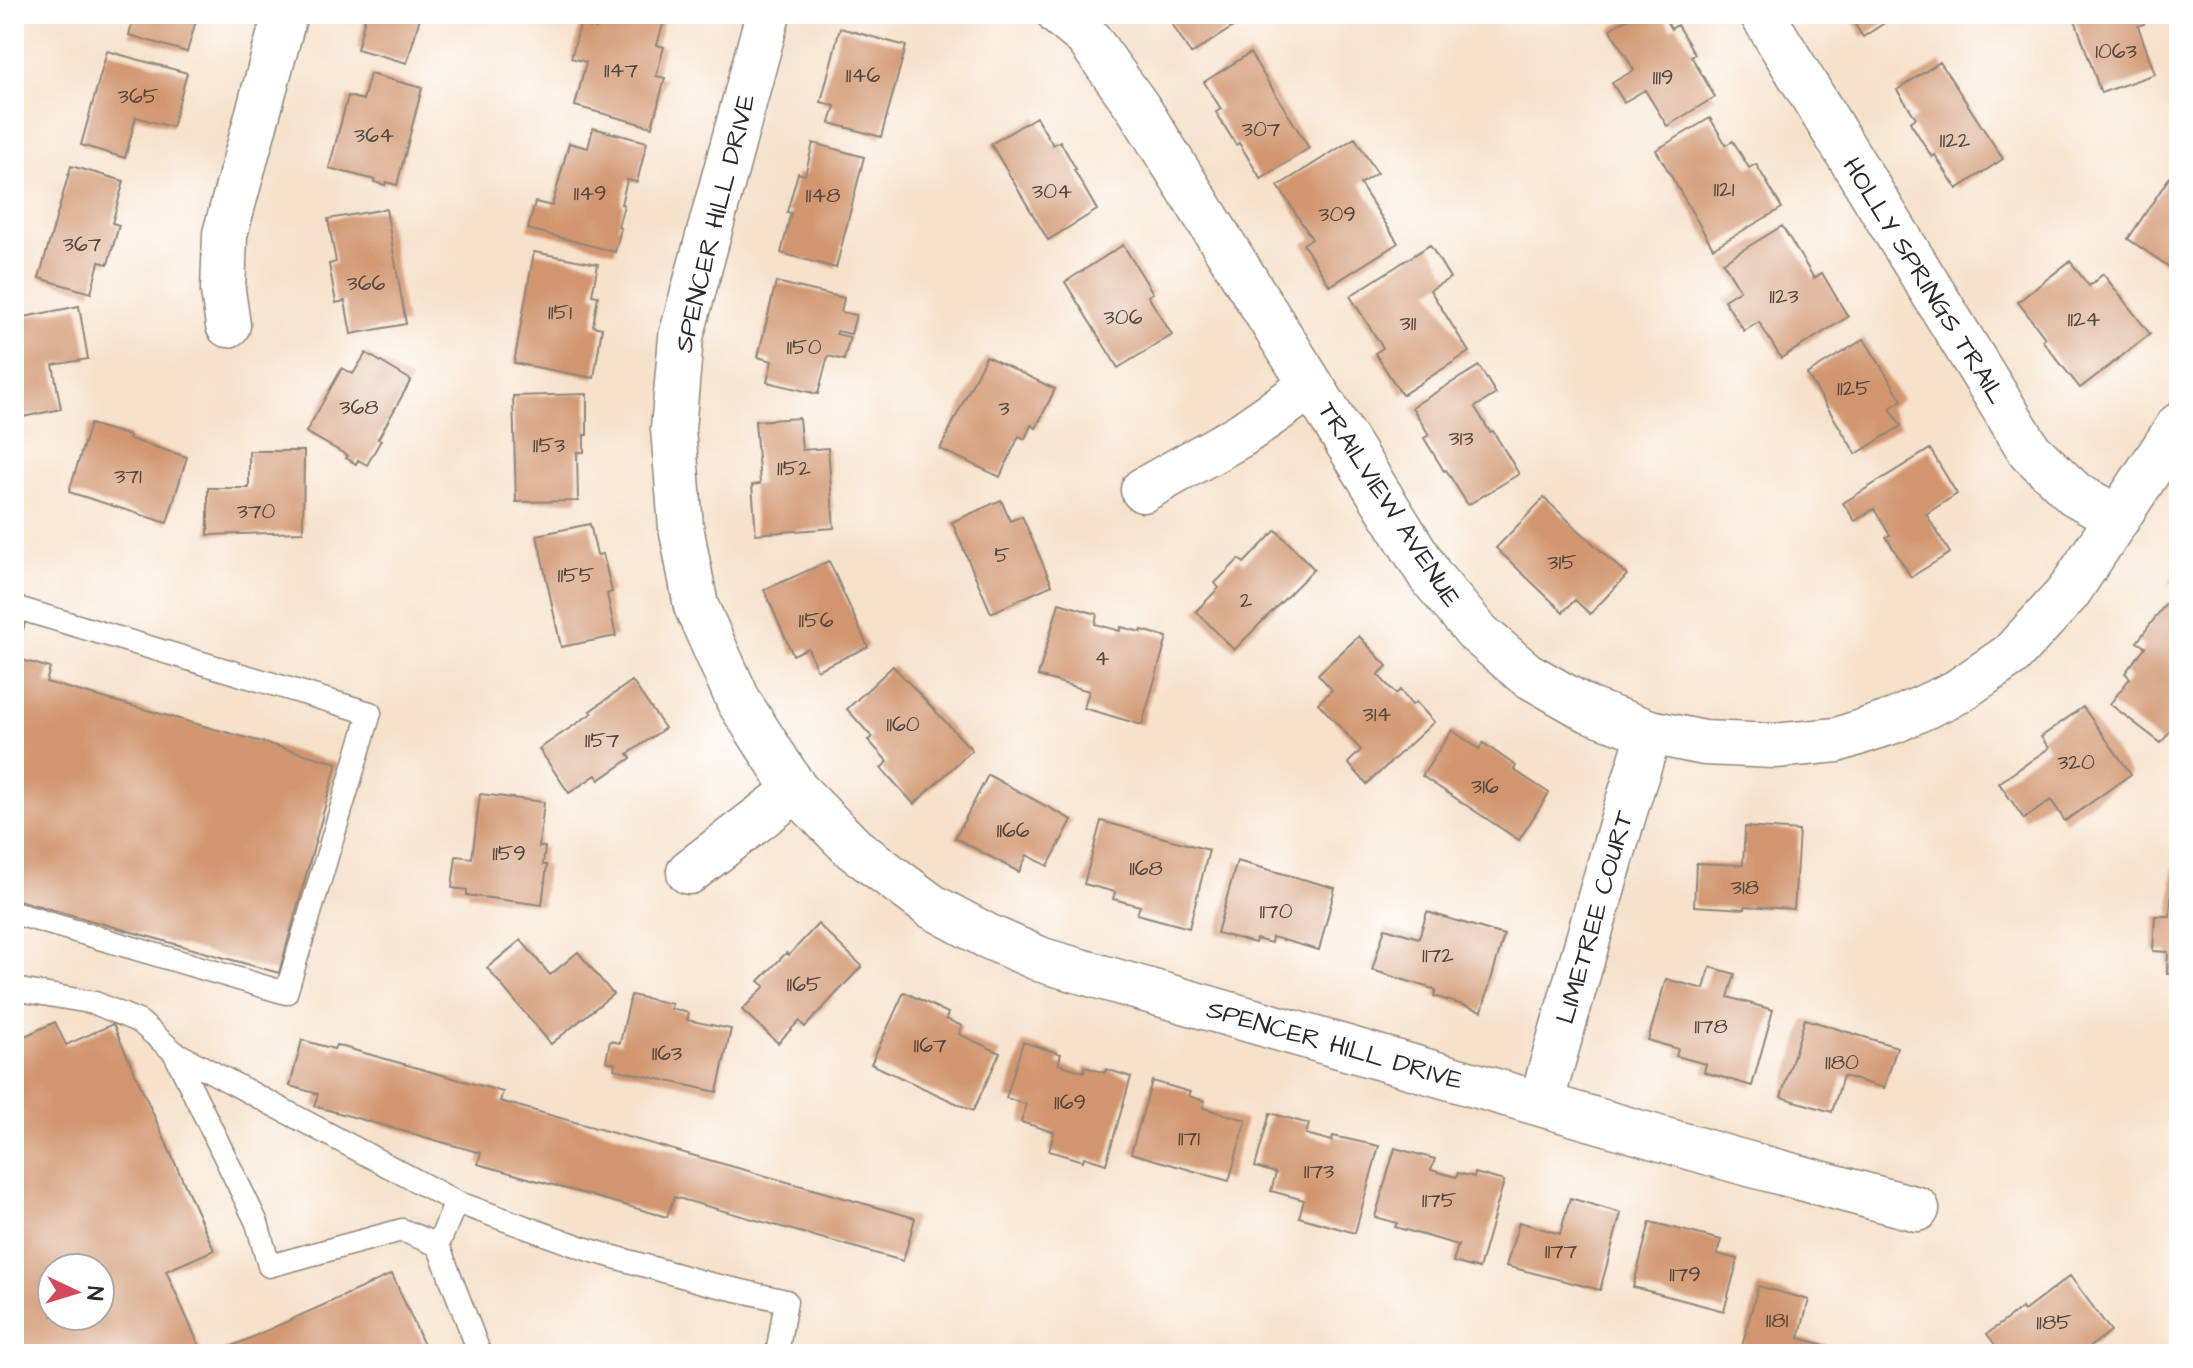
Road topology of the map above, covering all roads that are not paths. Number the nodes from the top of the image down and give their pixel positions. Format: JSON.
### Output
{"nodes":[{"id":1,"x":285,"y":14,"type":"edge"},
{"id":2,"x":768,"y":14,"type":"edge"},
{"id":3,"x":1059,"y":14,"type":"edge"},
{"id":4,"x":1762,"y":14,"type":"edge"},
{"id":5,"x":228,"y":325,"type":"dead end"},
{"id":6,"x":1311,"y":386,"type":"junction"},
{"id":7,"x":2179,"y":425,"type":"edge"},
{"id":8,"x":1143,"y":490,"type":"dead end"},
{"id":9,"x":2118,"y":518,"type":"junction"},
{"id":10,"x":14,"y":607,"type":"edge"},
{"id":11,"x":1650,"y":732,"type":"junction"},
{"id":12,"x":796,"y":790,"type":"junction"},
{"id":13,"x":689,"y":872,"type":"dead end"},
{"id":14,"x":14,"y":913,"type":"edge"},
{"id":15,"x":14,"y":989,"type":"edge"},
{"id":16,"x":174,"y":1052,"type":"junction"},
{"id":17,"x":1541,"y":1103,"type":"junction"},
{"id":18,"x":456,"y":1202,"type":"junction"},
{"id":19,"x":1917,"y":1209,"type":"dead end"},
{"id":20,"x":438,"y":1245,"type":"junction"},
{"id":21,"x":480,"y":1354,"type":"edge"},
{"id":22,"x":777,"y":1354,"type":"edge"}],
"edges":[{"from":1,"to":5,"type":"street"},
{"from":2,"to":12,"type":"street","name":"SPENCER HILL DRIVE"},
{"from":3,"to":6,"type":"street","name":"TRAILVIEW AVENUE"},
{"from":4,"to":9,"type":"street","name":"HOLLY SPRINGS TRAIL"},
{"from":6,"to":8,"type":"street"},
{"from":6,"to":11,"type":"street","name":"TRAILVIEW AVENUE"},
{"from":7,"to":9,"type":"street","name":"TRAILVIEW AVENUE"},
{"from":9,"to":11,"type":"street","name":"TRAILVIEW AVENUE"},
{"from":10,"to":14,"type":"lane"},
{"from":11,"to":17,"type":"street","name":"LIMETREE COURT"},
{"from":12,"to":13,"type":"street"},
{"from":12,"to":17,"type":"street","name":"SPENCER HILL DRIVE"},
{"from":15,"to":16,"type":"lane"},
{"from":16,"to":18,"type":"lane"},
{"from":16,"to":20,"type":"lane"},
{"from":17,"to":19,"type":"street","name":"SPENCER HILL DRIVE"},
{"from":18,"to":20,"type":"lane"},
{"from":18,"to":22,"type":"lane"},
{"from":20,"to":21,"type":"lane"}]}
